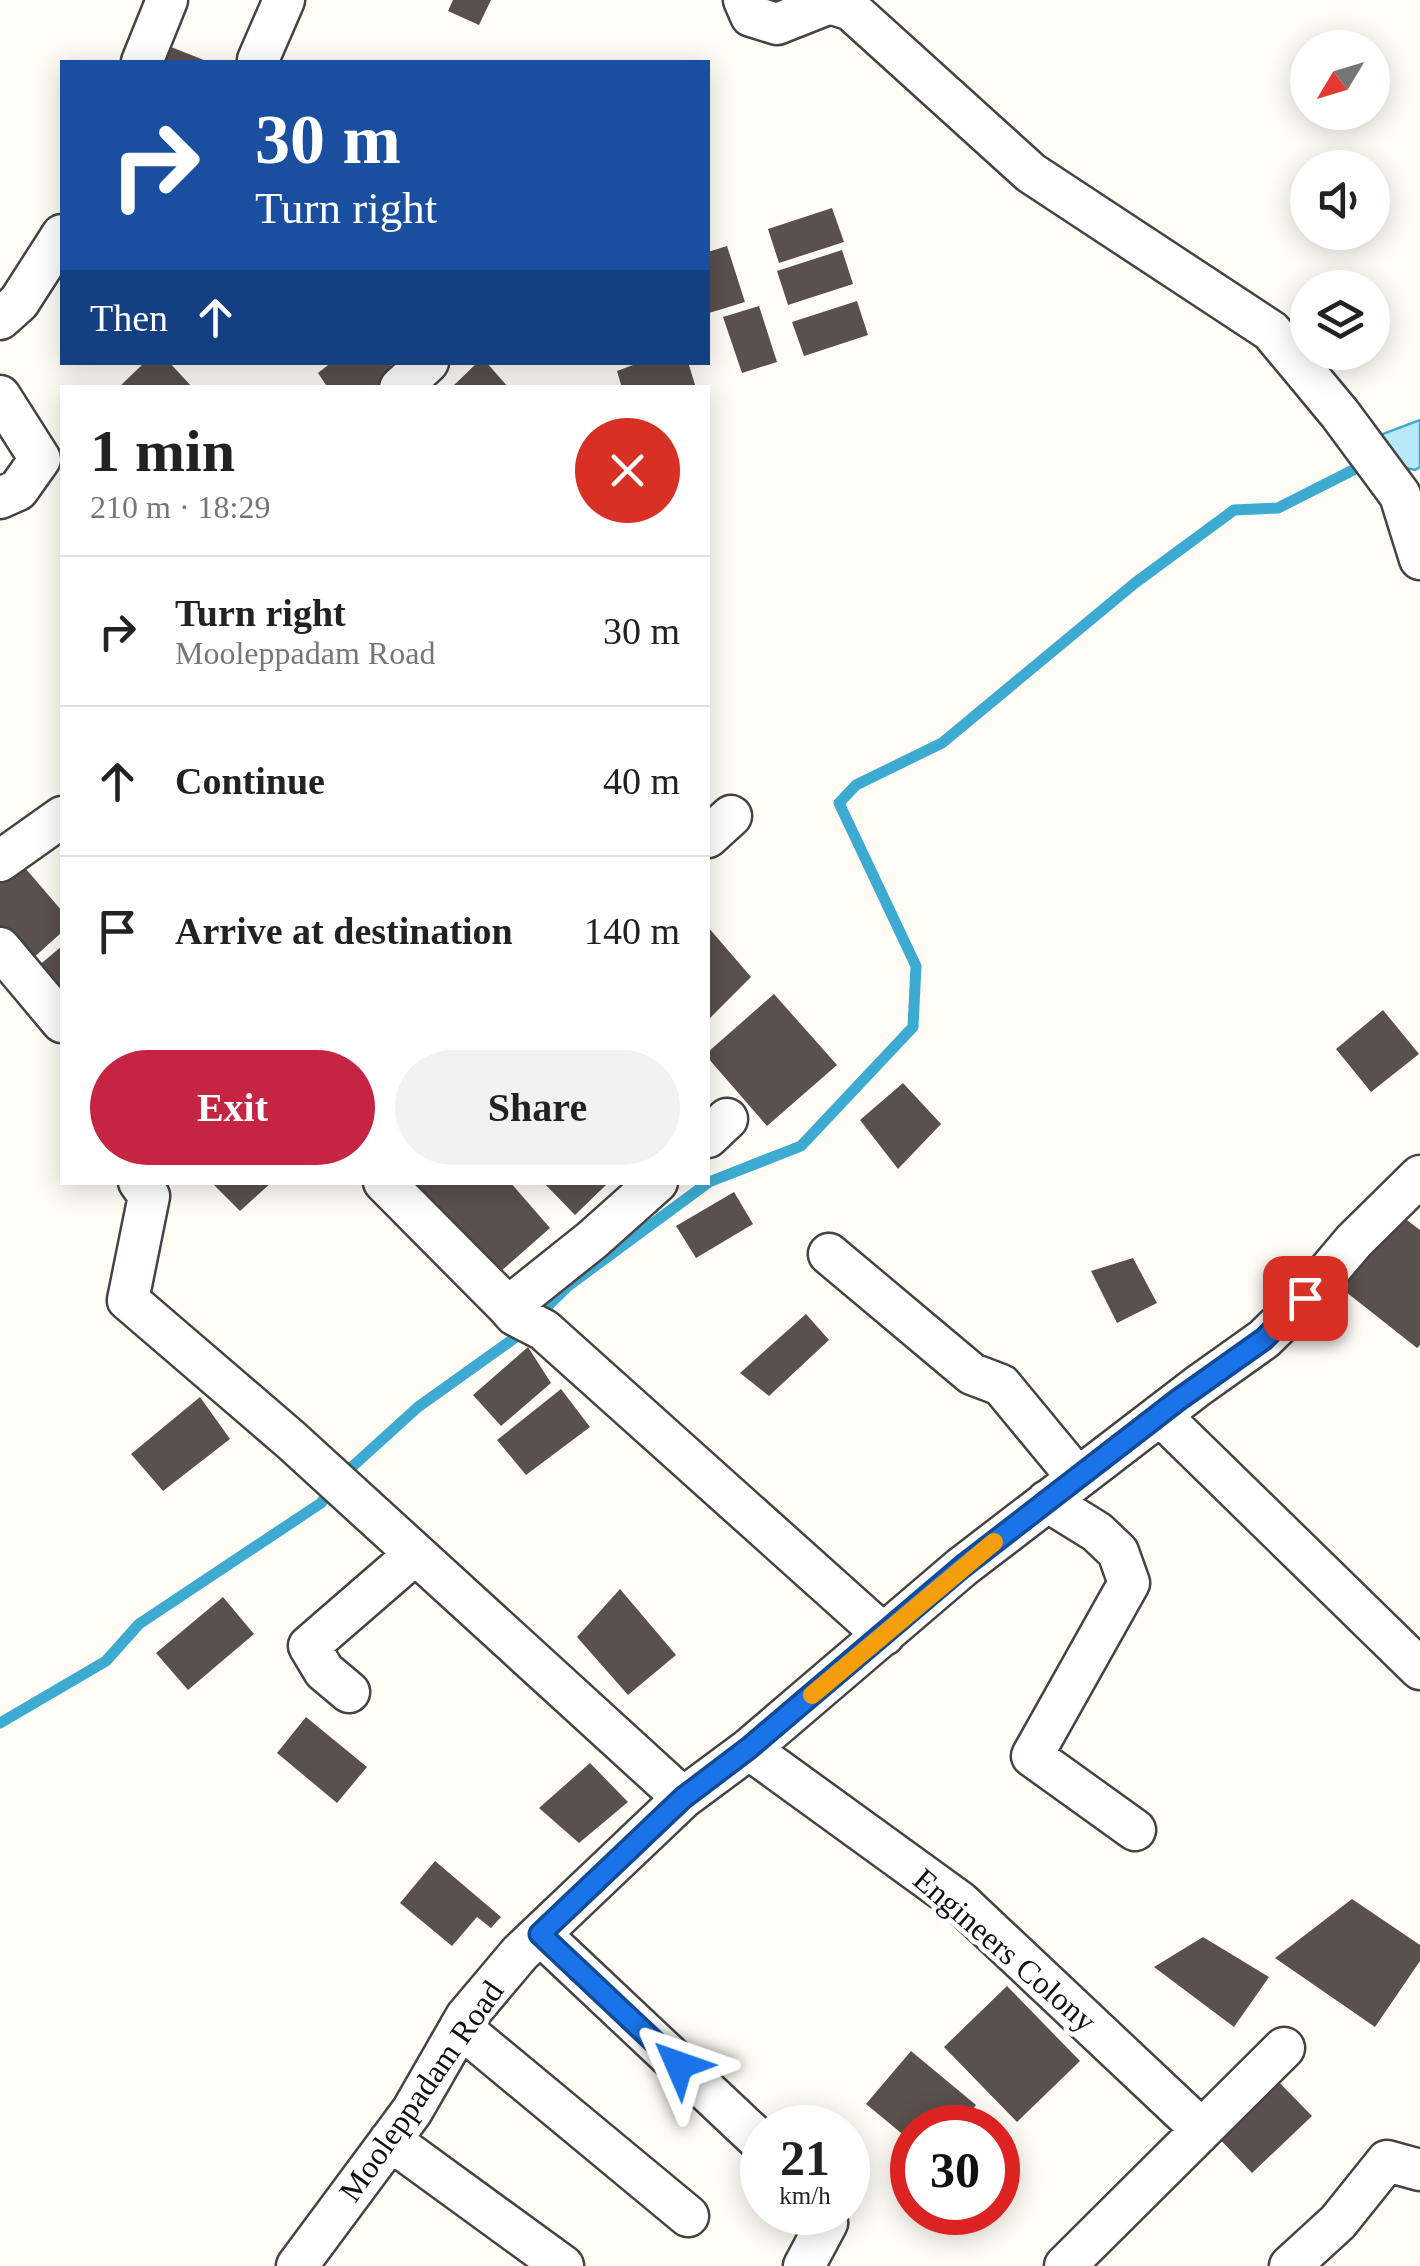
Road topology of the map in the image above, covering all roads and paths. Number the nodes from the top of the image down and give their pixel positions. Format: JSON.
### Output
{"nodes":[{"id":1,"x":167,"y":0,"type":"edge"},
{"id":2,"x":284,"y":0,"type":"edge"},
{"id":3,"x":744,"y":0,"type":"edge"},
{"id":4,"x":143,"y":60,"type":"edge"},
{"id":5,"x":258,"y":60,"type":"dead end"},
{"id":6,"x":60,"y":238,"type":"edge"},
{"id":7,"x":0,"y":319,"type":"edge"},
{"id":8,"x":425,"y":365,"type":"edge"},
{"id":9,"x":403,"y":385,"type":"edge"},
{"id":10,"x":0,"y":396,"type":"edge"},
{"id":11,"x":0,"y":498,"type":"edge"},
{"id":12,"x":1420,"y":559,"type":"edge"},
{"id":13,"x":60,"y":818,"type":"edge"},
{"id":14,"x":0,"y":860,"type":"edge"},
{"id":15,"x":0,"y":948,"type":"edge"},
{"id":16,"x":60,"y":1020,"type":"edge"},
{"id":17,"x":1420,"y":1176,"type":"edge"},
{"id":18,"x":141,"y":1185,"type":"edge"},
{"id":19,"x":387,"y":1185,"type":"edge"},
{"id":20,"x":653,"y":1185,"type":"edge"},
{"id":21,"x":829,"y":1254,"type":"dead end"},
{"id":22,"x":523,"y":1318,"type":"junction"},
{"id":23,"x":1160,"y":1414,"type":"junction"},
{"id":24,"x":1062,"y":1489,"type":"junction"},
{"id":25,"x":414,"y":1555,"type":"junction"},
{"id":26,"x":884,"y":1635,"type":"junction"},
{"id":27,"x":1420,"y":1669,"type":"edge"},
{"id":28,"x":349,"y":1692,"type":"dead end"},
{"id":29,"x":749,"y":1748,"type":"junction"},
{"id":30,"x":683,"y":1798,"type":"junction"},
{"id":31,"x":1135,"y":1830,"type":"dead end"},
{"id":32,"x":540,"y":1934,"type":"junction"},
{"id":33,"x":460,"y":2027,"type":"junction"},
{"id":34,"x":1284,"y":2048,"type":"dead end"},
{"id":35,"x":740,"y":2123,"type":"edge"},
{"id":36,"x":1201,"y":2129,"type":"junction"},
{"id":37,"x":390,"y":2140,"type":"junction"},
{"id":38,"x":1420,"y":2170,"type":"edge"},
{"id":39,"x":688,"y":2216,"type":"dead end"},
{"id":40,"x":821,"y":2235,"type":"edge"},
{"id":41,"x":297,"y":2266,"type":"edge"},
{"id":42,"x":562,"y":2266,"type":"edge"},
{"id":43,"x":804,"y":2266,"type":"edge"},
{"id":44,"x":1065,"y":2266,"type":"edge"},
{"id":45,"x":1290,"y":2266,"type":"edge"}],
"edges":[{"from":1,"to":4,"type":"street"},
{"from":2,"to":5,"type":"street"},
{"from":3,"to":12,"type":"street"},
{"from":6,"to":7,"type":"street"},
{"from":8,"to":9,"type":"street"},
{"from":10,"to":11,"type":"street"},
{"from":13,"to":14,"type":"street"},
{"from":15,"to":16,"type":"street"},
{"from":17,"to":23,"type":"street","name":"Mooleppadam Road"},
{"from":18,"to":25,"type":"street"},
{"from":19,"to":22,"type":"street"},
{"from":20,"to":22,"type":"street"},
{"from":21,"to":24,"type":"street"},
{"from":22,"to":26,"type":"street"},
{"from":23,"to":24,"type":"street","name":"Mooleppadam Road"},
{"from":23,"to":27,"type":"street"},
{"from":24,"to":26,"type":"street","name":"Mooleppadam Road"},
{"from":24,"to":31,"type":"street"},
{"from":25,"to":28,"type":"street"},
{"from":25,"to":30,"type":"street"},
{"from":26,"to":29,"type":"street","name":"Mooleppadam Road"},
{"from":29,"to":30,"type":"street","name":"Mooleppadam Road"},
{"from":29,"to":36,"type":"street","name":"Engineers Colony"},
{"from":30,"to":32,"type":"street","name":"Mooleppadam Road"},
{"from":32,"to":33,"type":"street","name":"Mooleppadam Road"},
{"from":32,"to":35,"type":"street"},
{"from":33,"to":37,"type":"street","name":"Mooleppadam Road"},
{"from":33,"to":39,"type":"street"},
{"from":34,"to":36,"type":"street"},
{"from":36,"to":44,"type":"street"},
{"from":37,"to":41,"type":"street","name":"Mooleppadam Road"},
{"from":37,"to":42,"type":"street"},
{"from":38,"to":45,"type":"street"},
{"from":40,"to":43,"type":"street"}]}
